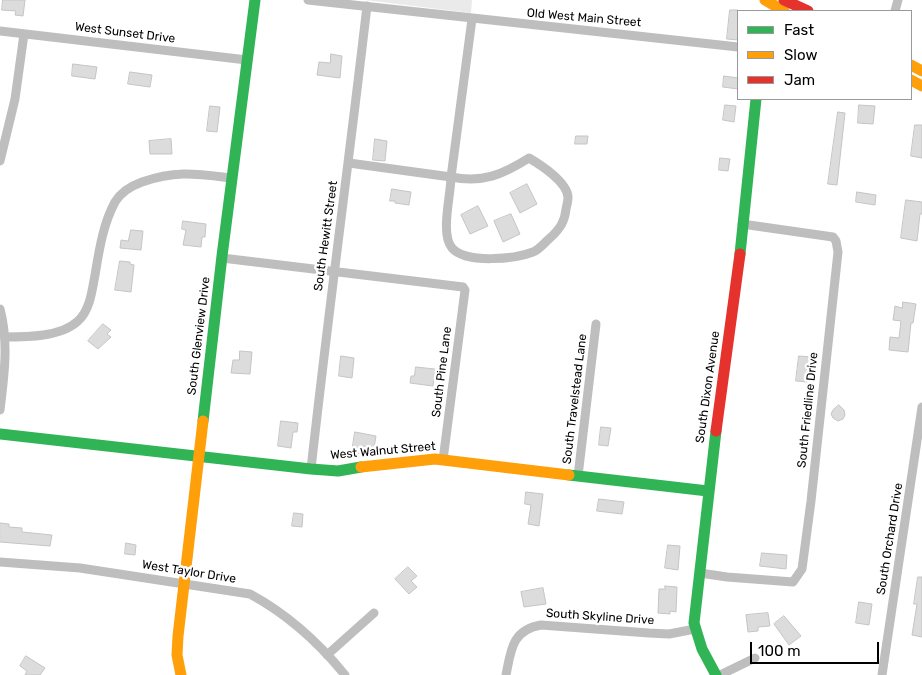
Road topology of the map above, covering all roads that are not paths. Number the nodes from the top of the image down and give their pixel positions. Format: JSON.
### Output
{"nodes":[{"id":1,"x":255,"y":0,"type":"edge"},
{"id":2,"x":308,"y":0,"type":"edge"},
{"id":3,"x":765,"y":0,"type":"edge"},
{"id":4,"x":784,"y":0,"type":"edge"},
{"id":5,"x":367,"y":6,"type":"junction"},
{"id":6,"x":782,"y":10,"type":"edge"},
{"id":7,"x":806,"y":10,"type":"edge"},
{"id":8,"x":472,"y":19,"type":"junction"},
{"id":9,"x":0,"y":31,"type":"edge"},
{"id":10,"x":24,"y":34,"type":"junction"},
{"id":11,"x":737,"y":47,"type":"edge"},
{"id":12,"x":247,"y":60,"type":"junction"},
{"id":13,"x":756,"y":100,"type":"edge"},
{"id":14,"x":0,"y":162,"type":"edge"},
{"id":15,"x":349,"y":163,"type":"junction"},
{"id":16,"x":451,"y":177,"type":"junction"},
{"id":17,"x":232,"y":178,"type":"junction"},
{"id":18,"x":742,"y":224,"type":"junction"},
{"id":19,"x":222,"y":258,"type":"junction"},
{"id":20,"x":334,"y":271,"type":"junction"},
{"id":21,"x":0,"y":310,"type":"edge"},
{"id":22,"x":596,"y":324,"type":"dead end"},
{"id":23,"x":5,"y":337,"type":"junction"},
{"id":24,"x":922,"y":407,"type":"edge"},
{"id":25,"x":0,"y":410,"type":"edge"},
{"id":26,"x":0,"y":434,"type":"edge"},
{"id":27,"x":200,"y":456,"type":"junction"},
{"id":28,"x":443,"y":460,"type":"junction"},
{"id":29,"x":311,"y":469,"type":"junction"},
{"id":30,"x":578,"y":476,"type":"junction"},
{"id":31,"x":708,"y":491,"type":"junction"},
{"id":32,"x":0,"y":562,"type":"edge"},
{"id":33,"x":700,"y":573,"type":"junction"},
{"id":34,"x":184,"y":584,"type":"junction"},
{"id":35,"x":374,"y":613,"type":"dead end"},
{"id":36,"x":695,"y":629,"type":"junction"},
{"id":37,"x":327,"y":655,"type":"junction"},
{"id":38,"x":755,"y":658,"type":"dead end"},
{"id":39,"x":181,"y":675,"type":"edge"},
{"id":40,"x":345,"y":675,"type":"edge"},
{"id":41,"x":506,"y":675,"type":"edge"},
{"id":42,"x":716,"y":675,"type":"edge"},
{"id":43,"x":720,"y":675,"type":"edge"},
{"id":44,"x":882,"y":675,"type":"edge"}],
"edges":[{"from":1,"to":12,"type":"main road","name":"South Glenview Drive"},
{"from":2,"to":5,"type":"street","name":"Old West Main Street"},
{"from":3,"to":6,"type":"main road"},
{"from":4,"to":7,"type":"main road"},
{"from":5,"to":8,"type":"street","name":"Old West Main Street"},
{"from":5,"to":15,"type":"street","name":"South Hewitt Street"},
{"from":8,"to":11,"type":"street","name":"Old West Main Street"},
{"from":8,"to":16,"type":"street"},
{"from":9,"to":10,"type":"street","name":"West Sunset Drive"},
{"from":10,"to":12,"type":"street","name":"West Sunset Drive"},
{"from":10,"to":14,"type":"street"},
{"from":12,"to":17,"type":"main road","name":"South Glenview Drive"},
{"from":13,"to":18,"type":"main road","name":"South Dixon Avenue"},
{"from":15,"to":16,"type":"street"},
{"from":15,"to":20,"type":"street","name":"South Hewitt Street"},
{"from":16,"to":16,"type":"street"},
{"from":17,"to":19,"type":"main road","name":"South Glenview Drive"},
{"from":17,"to":23,"type":"street"},
{"from":18,"to":31,"type":"main road","name":"South Dixon Avenue"},
{"from":18,"to":33,"type":"street","name":"South Friedline Drive"},
{"from":19,"to":20,"type":"street"},
{"from":19,"to":27,"type":"main road","name":"South Glenview Drive"},
{"from":20,"to":28,"type":"street","name":"South Pine Lane"},
{"from":20,"to":29,"type":"street","name":"South Hewitt Street"},
{"from":21,"to":23,"type":"street"},
{"from":22,"to":30,"type":"street","name":"South Travelstead Lane"},
{"from":23,"to":25,"type":"street"},
{"from":24,"to":44,"type":"street","name":"South Orchard Drive"},
{"from":26,"to":27,"type":"main road","name":"West Walnut Street"},
{"from":27,"to":29,"type":"main road","name":"West Walnut Street"},
{"from":27,"to":34,"type":"main road","name":"South Glenview Drive"},
{"from":28,"to":29,"type":"main road","name":"West Walnut Street"},
{"from":28,"to":30,"type":"main road","name":"West Walnut Street"},
{"from":30,"to":31,"type":"main road","name":"West Walnut Street"},
{"from":31,"to":33,"type":"main road","name":"South Dixon Avenue"},
{"from":32,"to":34,"type":"street","name":"West Taylor Drive"},
{"from":33,"to":36,"type":"main road","name":"South Dixon Avenue"},
{"from":34,"to":37,"type":"street","name":"West Taylor Drive"},
{"from":34,"to":39,"type":"main road","name":"South Glenview Drive"},
{"from":35,"to":37,"type":"street"},
{"from":36,"to":41,"type":"street","name":"South Skyline Drive"},
{"from":36,"to":42,"type":"main road","name":"South Dixon Avenue"},
{"from":37,"to":40,"type":"street","name":"West Taylor Drive"},
{"from":38,"to":43,"type":"street"}]}
